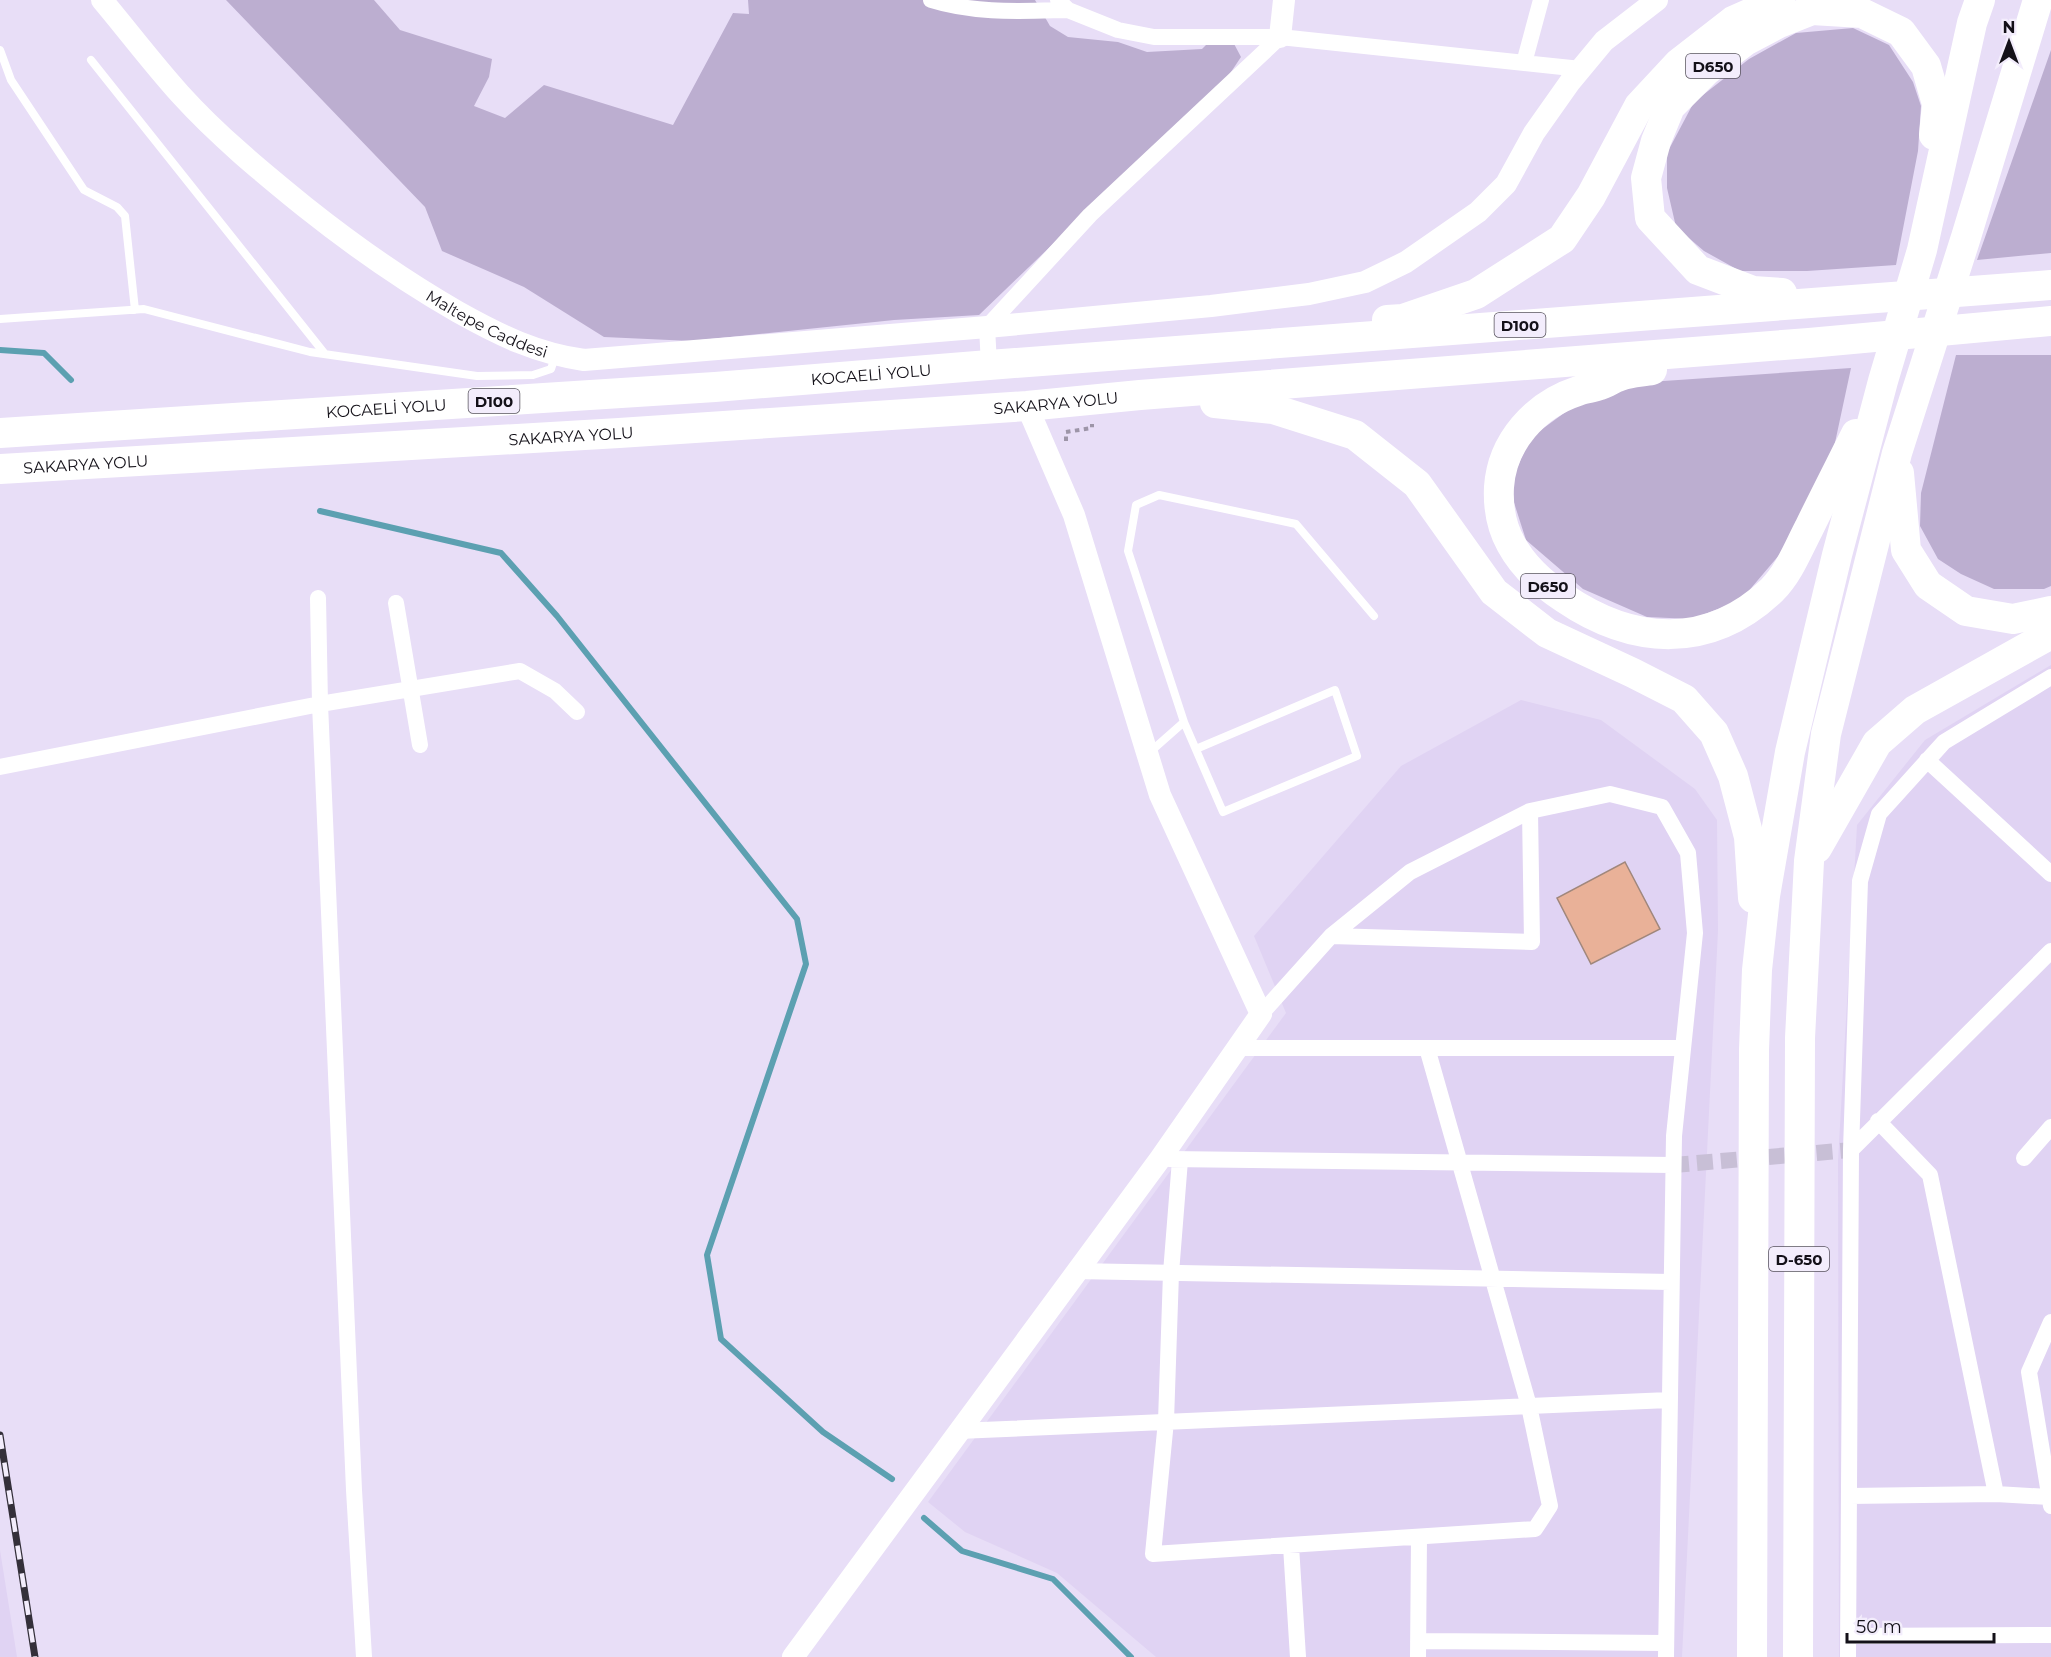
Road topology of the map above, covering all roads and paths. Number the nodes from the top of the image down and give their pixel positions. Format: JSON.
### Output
{"nodes":[{"id":1,"x":102,"y":0,"type":"edge"},
{"id":2,"x":931,"y":0,"type":"edge"},
{"id":3,"x":1284,"y":0,"type":"edge"},
{"id":4,"x":1541,"y":0,"type":"edge"},
{"id":5,"x":1657,"y":0,"type":"edge"},
{"id":6,"x":1780,"y":0,"type":"edge"},
{"id":7,"x":1980,"y":0,"type":"edge"},
{"id":8,"x":2038,"y":0,"type":"edge"},
{"id":9,"x":1063,"y":5,"type":"edge"},
{"id":10,"x":2051,"y":26,"type":"edge"},
{"id":11,"x":1280,"y":38,"type":"junction"},
{"id":12,"x":0,"y":50,"type":"edge"},
{"id":13,"x":91,"y":60,"type":"dead end"},
{"id":14,"x":1524,"y":63,"type":"junction"},
{"id":15,"x":1581,"y":69,"type":"junction"},
{"id":16,"x":1966,"y":237,"type":"junction"},
{"id":17,"x":1922,"y":250,"type":"junction"},
{"id":18,"x":2051,"y":285,"type":"edge"},
{"id":19,"x":1884,"y":297,"type":"junction"},
{"id":20,"x":135,"y":310,"type":"junction"},
{"id":21,"x":0,"y":319,"type":"edge"},
{"id":22,"x":2051,"y":321,"type":"edge"},
{"id":23,"x":987,"y":327,"type":"junction"},
{"id":24,"x":1942,"y":330,"type":"junction"},
{"id":25,"x":2051,"y":339,"type":"edge"},
{"id":26,"x":1809,"y":343,"type":"junction"},
{"id":27,"x":325,"y":354,"type":"junction"},
{"id":28,"x":556,"y":356,"type":"junction"},
{"id":29,"x":988,"y":365,"type":"junction"},
{"id":30,"x":1883,"y":381,"type":"junction"},
{"id":31,"x":1140,"y":395,"type":"junction"},
{"id":32,"x":1027,"y":406,"type":"junction"},
{"id":33,"x":1092,"y":428,"type":"dead end"},
{"id":34,"x":0,"y":433,"type":"edge"},
{"id":35,"x":1066,"y":435,"type":"dead end"},
{"id":36,"x":1897,"y":453,"type":"junction"},
{"id":37,"x":0,"y":468,"type":"edge"},
{"id":38,"x":318,"y":598,"type":"dead end"},
{"id":39,"x":396,"y":603,"type":"dead end"},
{"id":40,"x":2051,"y":611,"type":"edge"},
{"id":41,"x":1374,"y":616,"type":"dead end"},
{"id":42,"x":2051,"y":634,"type":"edge"},
{"id":43,"x":2051,"y":677,"type":"edge"},
{"id":44,"x":410,"y":689,"type":"junction"},
{"id":45,"x":320,"y":704,"type":"junction"},
{"id":46,"x":577,"y":712,"type":"dead end"},
{"id":47,"x":1184,"y":722,"type":"junction"},
{"id":48,"x":420,"y":745,"type":"dead end"},
{"id":49,"x":1196,"y":749,"type":"junction"},
{"id":50,"x":1147,"y":754,"type":"junction"},
{"id":51,"x":1927,"y":760,"type":"junction"},
{"id":52,"x":0,"y":767,"type":"edge"},
{"id":53,"x":1530,"y":811,"type":"junction"},
{"id":54,"x":1809,"y":861,"type":"junction"},
{"id":55,"x":2051,"y":874,"type":"edge"},
{"id":56,"x":1331,"y":936,"type":"junction"},
{"id":57,"x":2051,"y":951,"type":"edge"},
{"id":58,"x":1757,"y":970,"type":"junction"},
{"id":59,"x":1261,"y":1014,"type":"junction"},
{"id":60,"x":1239,"y":1047,"type":"junction"},
{"id":61,"x":1427,"y":1048,"type":"junction"},
{"id":62,"x":1683,"y":1048,"type":"junction"},
{"id":63,"x":1878,"y":1122,"type":"junction"},
{"id":64,"x":2051,"y":1127,"type":"edge"},
{"id":65,"x":1851,"y":1150,"type":"junction"},
{"id":66,"x":2024,"y":1158,"type":"dead end"},
{"id":67,"x":1170,"y":1160,"type":"junction"},
{"id":68,"x":1460,"y":1162,"type":"junction"},
{"id":69,"x":1673,"y":1165,"type":"junction"},
{"id":70,"x":1075,"y":1271,"type":"junction"},
{"id":71,"x":1172,"y":1273,"type":"junction"},
{"id":72,"x":1493,"y":1279,"type":"junction"},
{"id":73,"x":1671,"y":1282,"type":"junction"},
{"id":74,"x":2051,"y":1322,"type":"edge"},
{"id":75,"x":1669,"y":1400,"type":"junction"},
{"id":76,"x":1529,"y":1406,"type":"junction"},
{"id":77,"x":1166,"y":1421,"type":"junction"},
{"id":78,"x":958,"y":1431,"type":"junction"},
{"id":79,"x":1996,"y":1494,"type":"junction"},
{"id":80,"x":1849,"y":1496,"type":"junction"},
{"id":81,"x":2050,"y":1502,"type":"edge"},
{"id":82,"x":1419,"y":1537,"type":"junction"},
{"id":83,"x":1291,"y":1546,"type":"junction"},
{"id":84,"x":2051,"y":1635,"type":"edge"},
{"id":85,"x":1848,"y":1636,"type":"junction"},
{"id":86,"x":1418,"y":1649,"type":"edge"},
{"id":87,"x":1665,"y":1650,"type":"edge"},
{"id":88,"x":364,"y":1657,"type":"edge"},
{"id":89,"x":793,"y":1657,"type":"edge"},
{"id":90,"x":1298,"y":1657,"type":"edge"},
{"id":91,"x":1752,"y":1657,"type":"edge"},
{"id":92,"x":1798,"y":1657,"type":"edge"},
{"id":93,"x":1848,"y":1657,"type":"edge"}],
"edges":[{"from":1,"to":28,"type":"street","name":"Maltepe Caddesi"},
{"from":2,"to":9,"type":"street"},
{"from":3,"to":11,"type":"street"},
{"from":4,"to":14,"type":"street"},
{"from":5,"to":15,"type":"street","name":"Maltepe Caddesi"},
{"from":6,"to":29,"type":"highway","number":"D650"},
{"from":7,"to":17,"type":"highway","number":"D650"},
{"from":8,"to":16,"type":"highway"},
{"from":9,"to":11,"type":"street"},
{"from":10,"to":16,"type":"highway"},
{"from":11,"to":14,"type":"street"},
{"from":11,"to":23,"type":"street"},
{"from":12,"to":20,"type":"lane"},
{"from":13,"to":27,"type":"lane"},
{"from":14,"to":15,"type":"street"},
{"from":15,"to":23,"type":"street","name":"Maltepe Caddesi"},
{"from":16,"to":36,"type":"highway"},
{"from":17,"to":19,"type":"highway","number":"D650"},
{"from":17,"to":30,"type":"highway","number":"D650"},
{"from":18,"to":19,"type":"highway","number":"D100"},
{"from":19,"to":29,"type":"highway","number":"D100"},
{"from":20,"to":21,"type":"lane"},
{"from":20,"to":27,"type":"lane"},
{"from":22,"to":24,"type":"highway"},
{"from":23,"to":28,"type":"street","name":"Maltepe Caddesi"},
{"from":23,"to":29,"type":"street"},
{"from":24,"to":25,"type":"highway"},
{"from":24,"to":26,"type":"highway"},
{"from":26,"to":30,"type":"highway","number":"D650"},
{"from":26,"to":31,"type":"highway"},
{"from":27,"to":28,"type":"lane"},
{"from":29,"to":34,"type":"highway","name":"KOCAELİ YOLU","number":"D100"},
{"from":30,"to":58,"type":"highway","number":"D650"},
{"from":31,"to":32,"type":"highway","name":"SAKARYA YOLU"},
{"from":31,"to":58,"type":"highway","number":"D650"},
{"from":32,"to":37,"type":"highway","name":"SAKARYA YOLU"},
{"from":32,"to":50,"type":"street"},
{"from":33,"to":35,"type":"path"},
{"from":36,"to":40,"type":"highway"},
{"from":36,"to":54,"type":"highway"},
{"from":38,"to":45,"type":"street"},
{"from":39,"to":44,"type":"street"},
{"from":41,"to":47,"type":"lane"},
{"from":42,"to":54,"type":"highway"},
{"from":43,"to":51,"type":"street"},
{"from":44,"to":45,"type":"street"},
{"from":44,"to":46,"type":"street"},
{"from":44,"to":48,"type":"street"},
{"from":45,"to":52,"type":"street"},
{"from":45,"to":88,"type":"street"},
{"from":47,"to":49,"type":"lane"},
{"from":47,"to":50,"type":"lane"},
{"from":49,"to":49,"type":"lane"},
{"from":50,"to":59,"type":"street"},
{"from":51,"to":55,"type":"street"},
{"from":51,"to":65,"type":"street"},
{"from":53,"to":56,"type":"street"},
{"from":53,"to":56,"type":"street"},
{"from":53,"to":62,"type":"street"},
{"from":54,"to":92,"type":"highway","number":"D-650"},
{"from":56,"to":59,"type":"street"},
{"from":57,"to":63,"type":"street"},
{"from":58,"to":91,"type":"highway","number":"D-650"},
{"from":59,"to":60,"type":"street"},
{"from":60,"to":61,"type":"street"},
{"from":60,"to":67,"type":"street"},
{"from":61,"to":62,"type":"street"},
{"from":61,"to":68,"type":"street"},
{"from":62,"to":69,"type":"street"},
{"from":63,"to":65,"type":"street"},
{"from":63,"to":79,"type":"street"},
{"from":64,"to":66,"type":"street"},
{"from":65,"to":80,"type":"street"},
{"from":67,"to":68,"type":"street"},
{"from":67,"to":70,"type":"street"},
{"from":67,"to":71,"type":"street"},
{"from":68,"to":69,"type":"street"},
{"from":68,"to":72,"type":"street"},
{"from":69,"to":73,"type":"street"},
{"from":70,"to":71,"type":"street"},
{"from":70,"to":78,"type":"street"},
{"from":71,"to":72,"type":"street"},
{"from":71,"to":77,"type":"street"},
{"from":72,"to":73,"type":"street"},
{"from":72,"to":76,"type":"street"},
{"from":73,"to":75,"type":"street"},
{"from":74,"to":81,"type":"street"},
{"from":75,"to":76,"type":"street"},
{"from":75,"to":87,"type":"street"},
{"from":76,"to":77,"type":"street"},
{"from":76,"to":82,"type":"street"},
{"from":77,"to":78,"type":"street"},
{"from":77,"to":83,"type":"street"},
{"from":78,"to":89,"type":"street"},
{"from":79,"to":80,"type":"street"},
{"from":79,"to":81,"type":"street"},
{"from":80,"to":85,"type":"street"},
{"from":82,"to":83,"type":"street"},
{"from":82,"to":86,"type":"street"},
{"from":83,"to":90,"type":"street"},
{"from":84,"to":85,"type":"street"},
{"from":85,"to":93,"type":"street"},
{"from":86,"to":87,"type":"street"}]}
